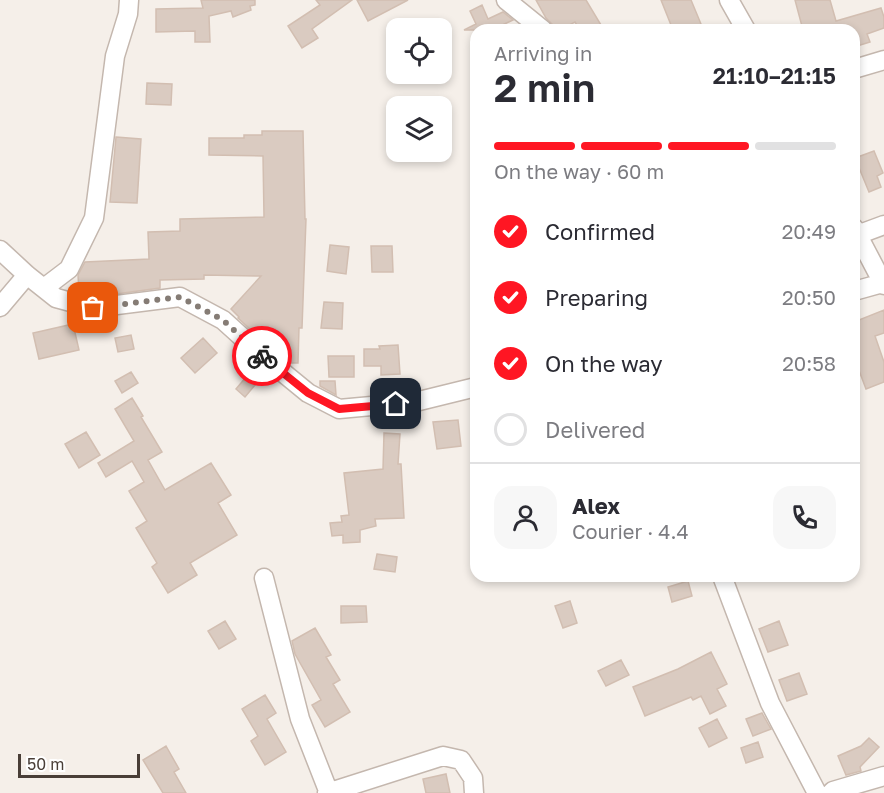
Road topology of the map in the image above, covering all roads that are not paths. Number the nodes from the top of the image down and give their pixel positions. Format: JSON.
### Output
{"nodes":[{"id":1,"x":129,"y":0,"type":"edge"},
{"id":2,"x":506,"y":0,"type":"edge"},
{"id":3,"x":729,"y":0,"type":"edge"},
{"id":4,"x":536,"y":24,"type":"edge"},
{"id":5,"x":743,"y":24,"type":"edge"},
{"id":6,"x":884,"y":60,"type":"edge"},
{"id":7,"x":860,"y":67,"type":"edge"},
{"id":8,"x":884,"y":225,"type":"edge"},
{"id":9,"x":860,"y":231,"type":"edge"},
{"id":10,"x":860,"y":239,"type":"edge"},
{"id":11,"x":0,"y":250,"type":"edge"},
{"id":12,"x":27,"y":274,"type":"junction"},
{"id":13,"x":884,"y":284,"type":"edge"},
{"id":14,"x":44,"y":288,"type":"junction"},
{"id":15,"x":860,"y":290,"type":"edge"},
{"id":16,"x":0,"y":307,"type":"edge"},
{"id":17,"x":470,"y":388,"type":"edge"},
{"id":18,"x":264,"y":578,"type":"dead end"},
{"id":19,"x":724,"y":582,"type":"edge"},
{"id":20,"x":884,"y":776,"type":"edge"},
{"id":21,"x":328,"y":793,"type":"edge"},
{"id":22,"x":474,"y":793,"type":"edge"},
{"id":23,"x":817,"y":793,"type":"edge"},
{"id":24,"x":831,"y":793,"type":"edge"}],
"edges":[{"from":1,"to":14,"type":"street"},
{"from":2,"to":4,"type":"street"},
{"from":3,"to":5,"type":"street"},
{"from":6,"to":7,"type":"street"},
{"from":8,"to":9,"type":"street"},
{"from":10,"to":13,"type":"street"},
{"from":11,"to":12,"type":"street"},
{"from":12,"to":14,"type":"street"},
{"from":12,"to":16,"type":"street"},
{"from":13,"to":15,"type":"street"},
{"from":14,"to":17,"type":"street"},
{"from":18,"to":21,"type":"street"},
{"from":19,"to":23,"type":"street"},
{"from":20,"to":24,"type":"street"},
{"from":21,"to":22,"type":"street"}]}
